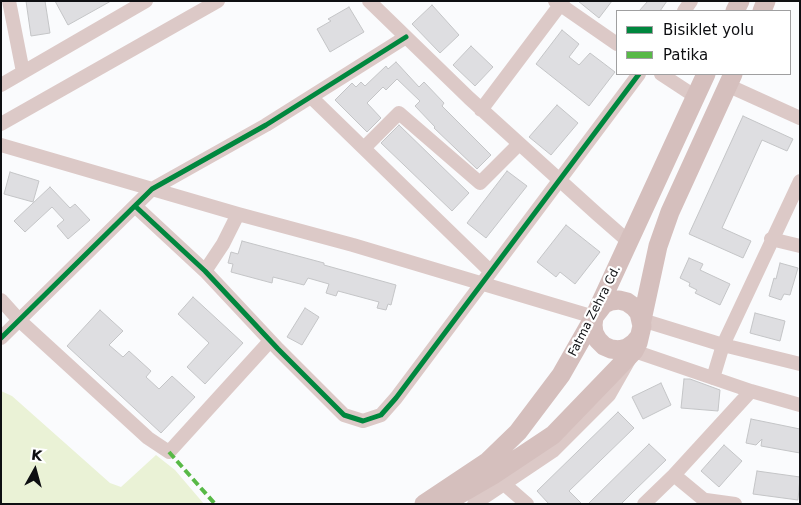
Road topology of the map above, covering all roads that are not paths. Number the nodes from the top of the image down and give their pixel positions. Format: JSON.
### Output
{"nodes":[{"id":1,"x":9,"y":1,"type":"edge"},
{"id":2,"x":146,"y":1,"type":"edge"},
{"id":3,"x":218,"y":1,"type":"edge"},
{"id":4,"x":369,"y":1,"type":"edge"},
{"id":5,"x":560,"y":3,"type":"edge"},
{"id":6,"x":406,"y":37,"type":"junction"},
{"id":7,"x":616,"y":43,"type":"edge"},
{"id":8,"x":24,"y":72,"type":"junction"},
{"id":9,"x":637,"y":75,"type":"edge"},
{"id":10,"x":663,"y":75,"type":"edge"},
{"id":11,"x":706,"y":75,"type":"edge"},
{"id":12,"x":730,"y":79,"type":"edge"},
{"id":13,"x":1,"y":85,"type":"edge"},
{"id":14,"x":696,"y":96,"type":"junction"},
{"id":15,"x":311,"y":97,"type":"junction"},
{"id":16,"x":482,"y":110,"type":"junction"},
{"id":17,"x":800,"y":118,"type":"edge"},
{"id":18,"x":1,"y":124,"type":"edge"},
{"id":19,"x":520,"y":144,"type":"junction"},
{"id":20,"x":1,"y":145,"type":"edge"},
{"id":21,"x":364,"y":148,"type":"junction"},
{"id":22,"x":560,"y":180,"type":"junction"},
{"id":23,"x":800,"y":181,"type":"edge"},
{"id":24,"x":152,"y":189,"type":"junction"},
{"id":25,"x":136,"y":206,"type":"junction"},
{"id":26,"x":238,"y":214,"type":"junction"},
{"id":27,"x":771,"y":239,"type":"junction"},
{"id":28,"x":629,"y":242,"type":"junction"},
{"id":29,"x":800,"y":246,"type":"edge"},
{"id":30,"x":205,"y":271,"type":"junction"},
{"id":31,"x":490,"y":272,"type":"junction"},
{"id":32,"x":481,"y":283,"type":"junction"},
{"id":33,"x":1,"y":300,"type":"edge"},
{"id":34,"x":594,"y":317,"type":"junction"},
{"id":35,"x":19,"y":320,"type":"junction"},
{"id":36,"x":638,"y":336,"type":"junction"},
{"id":37,"x":1,"y":338,"type":"edge"},
{"id":38,"x":270,"y":340,"type":"junction"},
{"id":39,"x":723,"y":345,"type":"junction"},
{"id":40,"x":800,"y":364,"type":"edge"},
{"id":41,"x":713,"y":378,"type":"junction"},
{"id":42,"x":751,"y":391,"type":"junction"},
{"id":43,"x":800,"y":404,"type":"edge"},
{"id":44,"x":674,"y":475,"type":"junction"},
{"id":45,"x":504,"y":484,"type":"junction"},
{"id":46,"x":708,"y":502,"type":"edge"},
{"id":47,"x":424,"y":504,"type":"edge"},
{"id":48,"x":444,"y":504,"type":"edge"},
{"id":49,"x":474,"y":504,"type":"edge"},
{"id":50,"x":527,"y":504,"type":"edge"},
{"id":51,"x":644,"y":504,"type":"edge"},
{"id":52,"x":736,"y":504,"type":"edge"}],
"edges":[{"from":1,"to":8,"type":"street"},
{"from":2,"to":8,"type":"street"},
{"from":3,"to":18,"type":"street"},
{"from":4,"to":6,"type":"street"},
{"from":5,"to":7,"type":"street"},
{"from":5,"to":16,"type":"street"},
{"from":6,"to":15,"type":"street"},
{"from":6,"to":16,"type":"street"},
{"from":8,"to":13,"type":"street"},
{"from":9,"to":22,"type":"street"},
{"from":10,"to":14,"type":"street"},
{"from":11,"to":14,"type":"main road","name":"Fatma Zehra Cd."},
{"from":12,"to":17,"type":"street"},
{"from":12,"to":36,"type":"main road"},
{"from":14,"to":28,"type":"main road","name":"Fatma Zehra Cd."},
{"from":15,"to":21,"type":"street"},
{"from":15,"to":24,"type":"street"},
{"from":16,"to":19,"type":"street"},
{"from":19,"to":21,"type":"street"},
{"from":19,"to":22,"type":"street"},
{"from":20,"to":24,"type":"street"},
{"from":21,"to":31,"type":"street"},
{"from":22,"to":28,"type":"street"},
{"from":22,"to":31,"type":"street"},
{"from":23,"to":27,"type":"street"},
{"from":24,"to":25,"type":"street"},
{"from":24,"to":26,"type":"street"},
{"from":25,"to":30,"type":"street"},
{"from":25,"to":35,"type":"street"},
{"from":26,"to":30,"type":"street"},
{"from":26,"to":32,"type":"street"},
{"from":27,"to":29,"type":"street"},
{"from":27,"to":39,"type":"street"},
{"from":28,"to":34,"type":"main road","name":"Fatma Zehra Cd."},
{"from":30,"to":38,"type":"street"},
{"from":31,"to":32,"type":"street"},
{"from":32,"to":34,"type":"street"},
{"from":32,"to":38,"type":"street"},
{"from":33,"to":35,"type":"street"},
{"from":34,"to":36,"type":"main road"},
{"from":34,"to":36,"type":"main road"},
{"from":34,"to":47,"type":"main road","name":"Fatma Zehra Cd."},
{"from":35,"to":37,"type":"street"},
{"from":35,"to":38,"type":"street"},
{"from":36,"to":39,"type":"street"},
{"from":36,"to":41,"type":"street"},
{"from":36,"to":45,"type":"street"},
{"from":36,"to":48,"type":"main road"},
{"from":39,"to":40,"type":"street"},
{"from":39,"to":41,"type":"street"},
{"from":41,"to":42,"type":"street"},
{"from":42,"to":43,"type":"street"},
{"from":42,"to":44,"type":"street"},
{"from":44,"to":46,"type":"street"},
{"from":44,"to":51,"type":"street"},
{"from":45,"to":49,"type":"street"},
{"from":45,"to":50,"type":"street"},
{"from":46,"to":52,"type":"street"}]}
